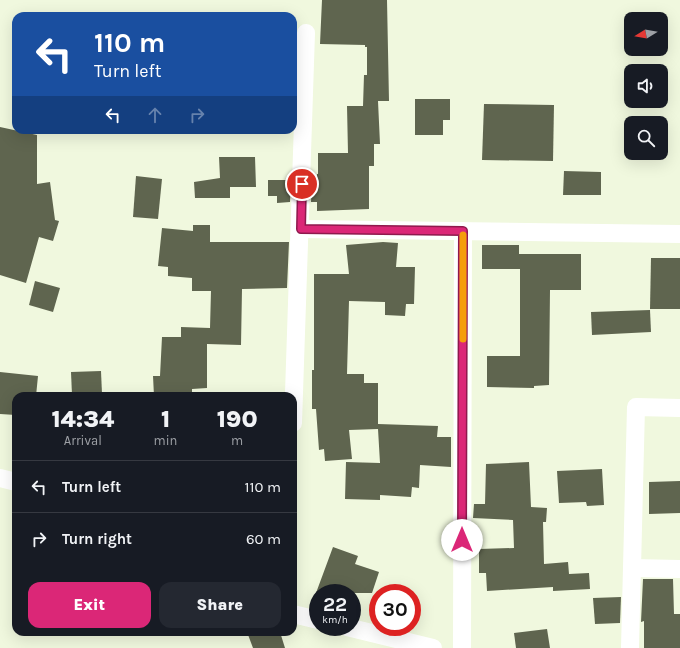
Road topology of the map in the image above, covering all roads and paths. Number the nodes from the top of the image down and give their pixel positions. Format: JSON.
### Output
{"nodes":[{"id":1,"x":306,"y":34,"type":"dead end"},
{"id":2,"x":301,"y":229,"type":"junction"},
{"id":3,"x":463,"y":231,"type":"junction"},
{"id":4,"x":680,"y":234,"type":"edge"},
{"id":5,"x":294,"y":392,"type":"edge"},
{"id":6,"x":680,"y":408,"type":"edge"},
{"id":7,"x":0,"y":478,"type":"edge"},
{"id":8,"x":12,"y":481,"type":"edge"},
{"id":9,"x":633,"y":568,"type":"junction"},
{"id":10,"x":680,"y":569,"type":"edge"},
{"id":11,"x":297,"y":615,"type":"edge"},
{"id":12,"x":309,"y":618,"type":"edge"},
{"id":13,"x":361,"y":630,"type":"edge"},
{"id":14,"x":433,"y":648,"type":"edge"},
{"id":15,"x":462,"y":648,"type":"edge"},
{"id":16,"x":630,"y":648,"type":"edge"}],
"edges":[{"from":1,"to":2,"type":"street"},
{"from":2,"to":3,"type":"street"},
{"from":2,"to":5,"type":"street"},
{"from":3,"to":4,"type":"street"},
{"from":3,"to":15,"type":"street"},
{"from":6,"to":9,"type":"street"},
{"from":7,"to":8,"type":"street"},
{"from":9,"to":10,"type":"street"},
{"from":9,"to":16,"type":"street"},
{"from":11,"to":12,"type":"street"},
{"from":13,"to":14,"type":"street"}]}
